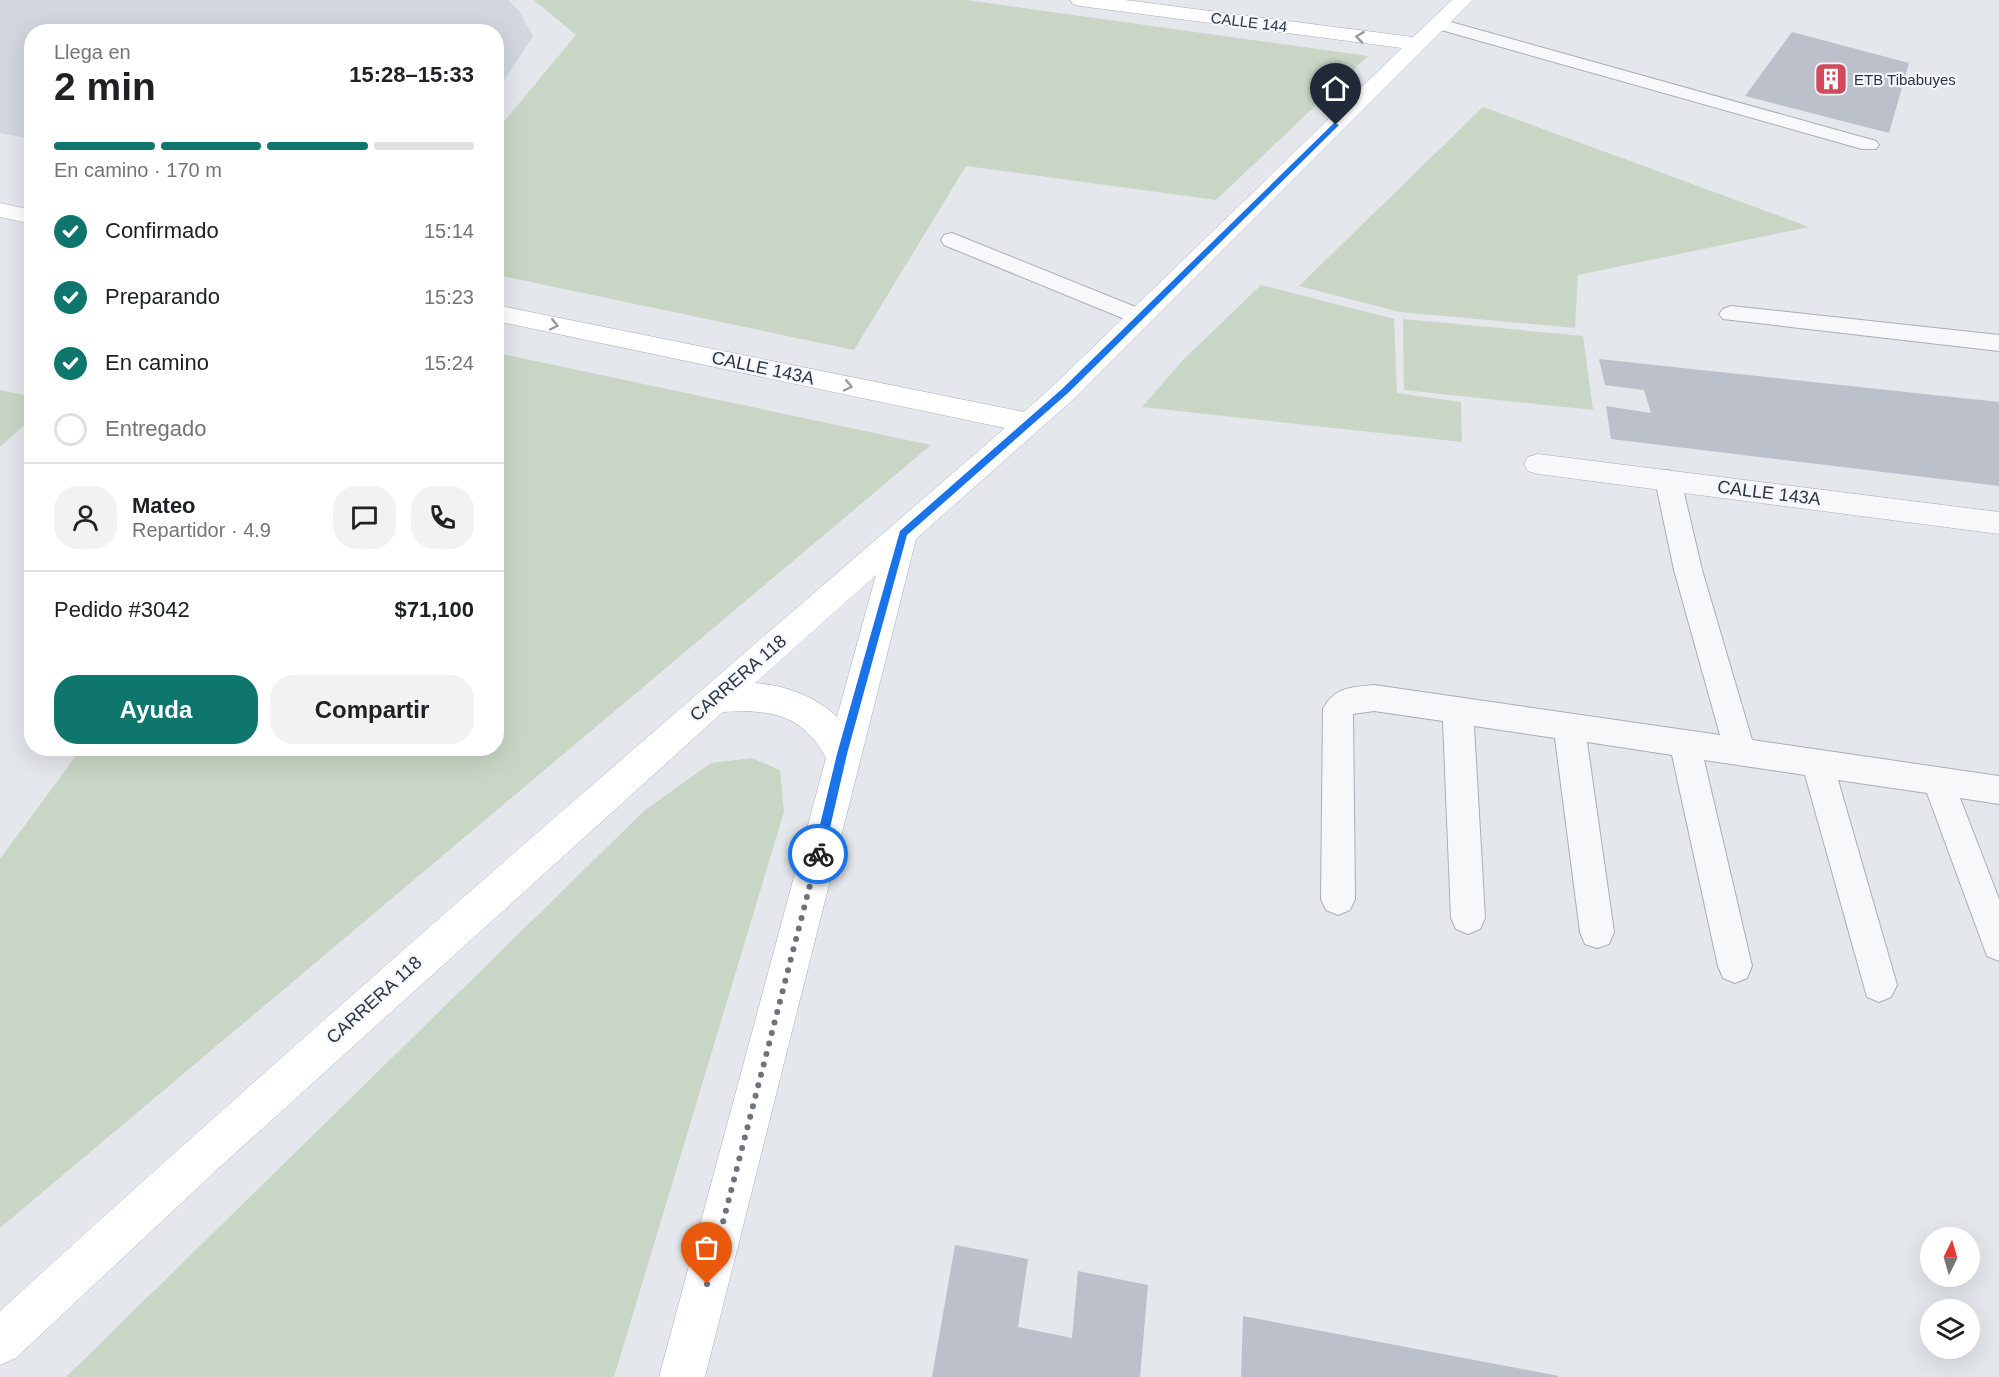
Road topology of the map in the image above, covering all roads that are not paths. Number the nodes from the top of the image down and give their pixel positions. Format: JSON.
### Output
{"nodes":[{"id":1,"x":1080,"y":0,"type":"edge"},
{"id":2,"x":1463,"y":0,"type":"edge"},
{"id":3,"x":1440,"y":24,"type":"junction"},
{"id":4,"x":1418,"y":45,"type":"junction"},
{"id":5,"x":1869,"y":145,"type":"dead end"},
{"id":6,"x":0,"y":210,"type":"edge"},
{"id":7,"x":24,"y":215,"type":"edge"},
{"id":8,"x":952,"y":240,"type":"dead end"},
{"id":9,"x":1731,"y":314,"type":"dead end"},
{"id":10,"x":504,"y":315,"type":"edge"},
{"id":11,"x":1140,"y":317,"type":"junction"},
{"id":12,"x":1999,"y":343,"type":"edge"},
{"id":13,"x":1030,"y":423,"type":"junction"},
{"id":14,"x":1538,"y":464,"type":"dead end"},
{"id":15,"x":1668,"y":480,"type":"junction"},
{"id":16,"x":1999,"y":523,"type":"edge"},
{"id":17,"x":903,"y":533,"type":"junction"},
{"id":18,"x":716,"y":698,"type":"junction"},
{"id":19,"x":1458,"y":711,"type":"junction"},
{"id":20,"x":1569,"y":727,"type":"junction"},
{"id":21,"x":1685,"y":744,"type":"junction"},
{"id":22,"x":1740,"y":752,"type":"junction"},
{"id":23,"x":842,"y":754,"type":"junction"},
{"id":24,"x":1818,"y":764,"type":"junction"},
{"id":25,"x":1938,"y":782,"type":"junction"},
{"id":26,"x":1999,"y":790,"type":"edge"},
{"id":27,"x":1338,"y":898,"type":"dead end"},
{"id":28,"x":1468,"y":918,"type":"dead end"},
{"id":29,"x":1598,"y":932,"type":"dead end"},
{"id":30,"x":1999,"y":944,"type":"edge"},
{"id":31,"x":1735,"y":966,"type":"dead end"},
{"id":32,"x":1879,"y":985,"type":"dead end"},
{"id":33,"x":0,"y":1342,"type":"edge"},
{"id":34,"x":682,"y":1377,"type":"edge"}],
"edges":[{"from":4,"to":1,"type":"main road","name":"CALLE 144","one_way":true},
{"from":2,"to":3,"type":"main road","name":"CARRERA 118"},
{"from":3,"to":4,"type":"main road","name":"CARRERA 118"},
{"from":3,"to":5,"type":"lane"},
{"from":4,"to":11,"type":"main road","name":"CARRERA 118"},
{"from":6,"to":7,"type":"main road"},
{"from":8,"to":11,"type":"lane"},
{"from":9,"to":12,"type":"lane"},
{"from":10,"to":13,"type":"main road","name":"CALLE 143A","one_way":true},
{"from":11,"to":13,"type":"main road","name":"CARRERA 118"},
{"from":13,"to":17,"type":"main road","name":"CARRERA 118"},
{"from":14,"to":15,"type":"street","name":"CALLE 143A"},
{"from":15,"to":16,"type":"street","name":"CALLE 143A"},
{"from":15,"to":22,"type":"lane"},
{"from":17,"to":18,"type":"main road","name":"CARRERA 118"},
{"from":17,"to":23,"type":"main road"},
{"from":18,"to":23,"type":"main road"},
{"from":18,"to":33,"type":"main road","name":"CARRERA 118"},
{"from":19,"to":20,"type":"lane"},
{"from":19,"to":27,"type":"lane"},
{"from":19,"to":28,"type":"lane"},
{"from":20,"to":21,"type":"lane"},
{"from":20,"to":29,"type":"lane"},
{"from":21,"to":22,"type":"lane"},
{"from":21,"to":31,"type":"lane"},
{"from":22,"to":24,"type":"lane"},
{"from":23,"to":34,"type":"main road"},
{"from":24,"to":25,"type":"lane"},
{"from":24,"to":32,"type":"lane"},
{"from":25,"to":26,"type":"lane"},
{"from":25,"to":30,"type":"lane"}]}
